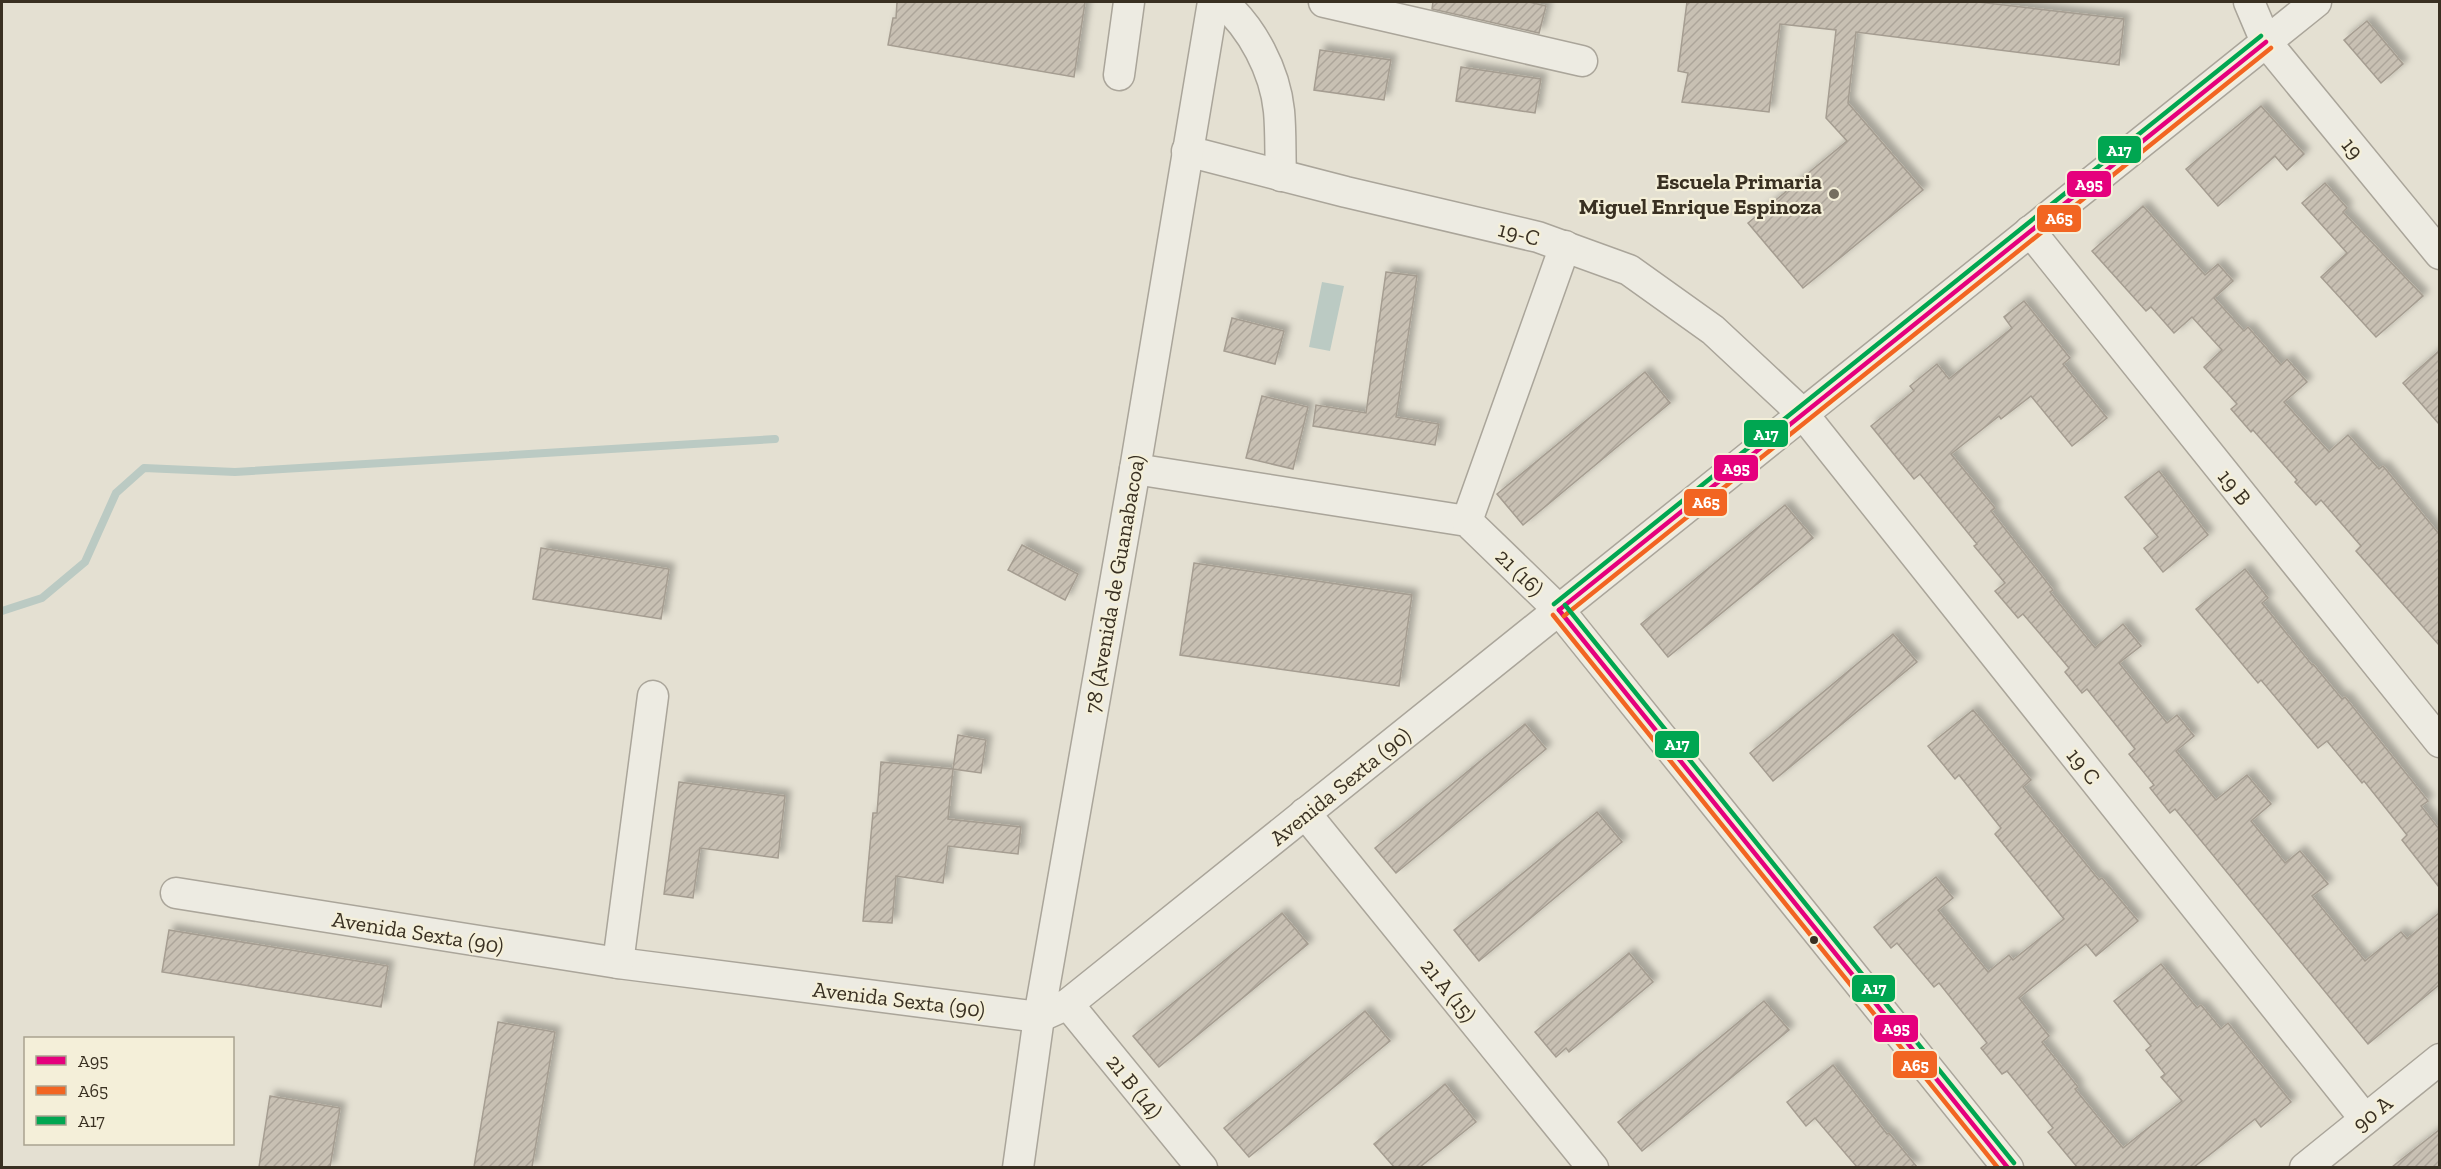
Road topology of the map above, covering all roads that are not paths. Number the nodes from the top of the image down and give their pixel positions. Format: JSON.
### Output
{"nodes":[{"id":1,"x":1129,"y":2,"type":"edge"},
{"id":2,"x":1213,"y":2,"type":"edge"},
{"id":3,"x":1222,"y":2,"type":"edge"},
{"id":4,"x":1324,"y":2,"type":"edge"},
{"id":5,"x":2249,"y":2,"type":"edge"},
{"id":6,"x":2316,"y":2,"type":"edge"},
{"id":7,"x":2266,"y":42,"type":"junction"},
{"id":8,"x":1582,"y":62,"type":"dead end"},
{"id":9,"x":1119,"y":75,"type":"dead end"},
{"id":10,"x":1187,"y":151,"type":"junction"},
{"id":11,"x":1281,"y":176,"type":"junction"},
{"id":12,"x":2030,"y":231,"type":"junction"},
{"id":13,"x":1565,"y":246,"type":"junction"},
{"id":14,"x":2439,"y":254,"type":"edge"},
{"id":15,"x":1803,"y":414,"type":"junction"},
{"id":16,"x":1135,"y":469,"type":"junction"},
{"id":17,"x":1467,"y":521,"type":"junction"},
{"id":18,"x":1559,"y":610,"type":"junction"},
{"id":19,"x":653,"y":696,"type":"dead end"},
{"id":20,"x":2439,"y":742,"type":"edge"},
{"id":21,"x":1305,"y":813,"type":"junction"},
{"id":22,"x":176,"y":893,"type":"dead end"},
{"id":23,"x":618,"y":963,"type":"junction"},
{"id":24,"x":1068,"y":1004,"type":"junction"},
{"id":25,"x":1039,"y":1017,"type":"junction"},
{"id":26,"x":2439,"y":1059,"type":"edge"},
{"id":27,"x":2365,"y":1119,"type":"junction"},
{"id":28,"x":1018,"y":1167,"type":"edge"},
{"id":29,"x":1202,"y":1167,"type":"edge"},
{"id":30,"x":1593,"y":1167,"type":"edge"},
{"id":31,"x":2007,"y":1167,"type":"edge"},
{"id":32,"x":2305,"y":1167,"type":"edge"}],
"edges":[{"from":1,"to":9,"type":"street"},
{"from":2,"to":10,"type":"street","name":"78 (Avenida de Guanabacoa)"},
{"from":3,"to":11,"type":"street"},
{"from":4,"to":8,"type":"street"},
{"from":5,"to":7,"type":"street","name":"19"},
{"from":6,"to":7,"type":"street","name":"Avenida Sexta (90)"},
{"from":7,"to":12,"type":"street","name":"Avenida Sexta (90)"},
{"from":7,"to":14,"type":"street","name":"19"},
{"from":10,"to":11,"type":"street","name":"19-C"},
{"from":10,"to":16,"type":"street","name":"78 (Avenida de Guanabacoa)"},
{"from":11,"to":13,"type":"street","name":"19-C"},
{"from":12,"to":15,"type":"street","name":"Avenida Sexta (90)"},
{"from":12,"to":20,"type":"street","name":"19 B"},
{"from":13,"to":15,"type":"street","name":"19-C"},
{"from":13,"to":17,"type":"street"},
{"from":15,"to":18,"type":"street","name":"Avenida Sexta (90)"},
{"from":15,"to":27,"type":"street","name":"19 C"},
{"from":16,"to":17,"type":"street"},
{"from":16,"to":25,"type":"street","name":"78 (Avenida de Guanabacoa)"},
{"from":17,"to":18,"type":"street","name":"21 (16)"},
{"from":18,"to":21,"type":"street","name":"Avenida Sexta (90)"},
{"from":18,"to":31,"type":"street","name":"21 (16)"},
{"from":19,"to":23,"type":"street"},
{"from":21,"to":24,"type":"street","name":"Avenida Sexta (90)"},
{"from":21,"to":30,"type":"street","name":"21 A (15)"},
{"from":22,"to":23,"type":"street","name":"Avenida Sexta (90)"},
{"from":23,"to":25,"type":"street","name":"Avenida Sexta (90)"},
{"from":24,"to":25,"type":"street","name":"Avenida Sexta (90)"},
{"from":24,"to":29,"type":"street","name":"21 B (14)"},
{"from":25,"to":28,"type":"street","name":"78 (Avenida de Guanabacoa)"},
{"from":26,"to":27,"type":"street","name":"90 A"},
{"from":27,"to":32,"type":"street","name":"90 A"}]}
